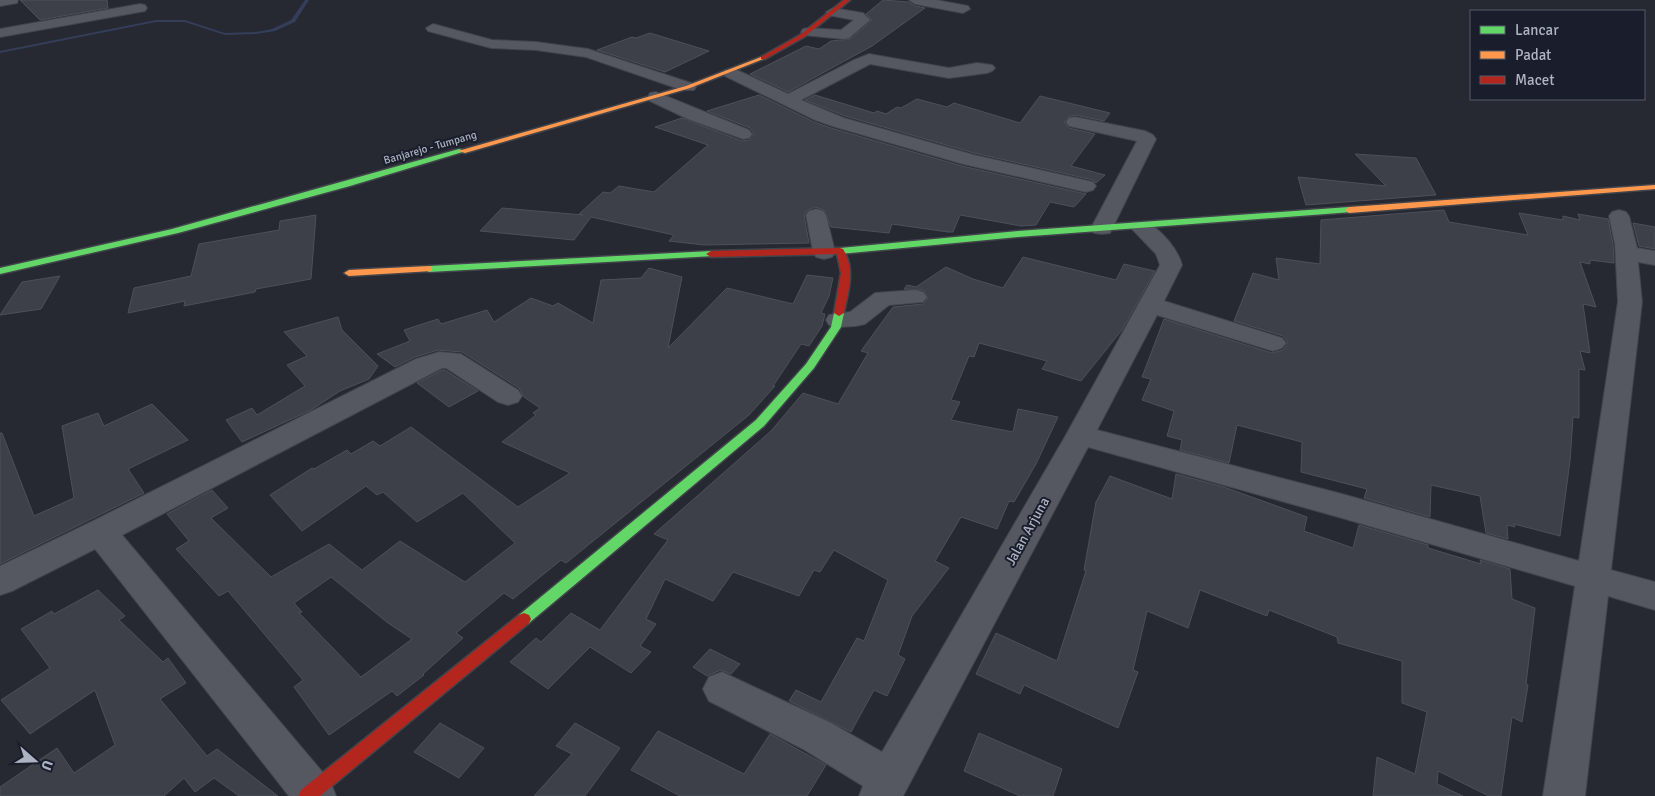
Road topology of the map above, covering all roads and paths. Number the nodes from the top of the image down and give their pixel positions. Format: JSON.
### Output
{"nodes":[{"id":1,"x":12,"y":0,"type":"edge"},
{"id":2,"x":847,"y":0,"type":"edge"},
{"id":3,"x":915,"y":0,"type":"edge"},
{"id":4,"x":0,"y":2,"type":"edge"},
{"id":5,"x":140,"y":8,"type":"dead end"},
{"id":6,"x":963,"y":9,"type":"dead end"},
{"id":7,"x":833,"y":12,"type":"junction"},
{"id":8,"x":433,"y":28,"type":"dead end"},
{"id":9,"x":808,"y":32,"type":"junction"},
{"id":10,"x":0,"y":33,"type":"edge"},
{"id":11,"x":987,"y":68,"type":"dead end"},
{"id":12,"x":731,"y":73,"type":"junction"},
{"id":13,"x":688,"y":88,"type":"junction"},
{"id":14,"x":656,"y":97,"type":"junction"},
{"id":15,"x":789,"y":100,"type":"junction"},
{"id":16,"x":1075,"y":122,"type":"dead end"},
{"id":17,"x":743,"y":134,"type":"dead end"},
{"id":18,"x":1086,"y":186,"type":"dead end"},
{"id":19,"x":1655,"y":187,"type":"edge"},
{"id":20,"x":816,"y":215,"type":"dead end"},
{"id":21,"x":1619,"y":216,"type":"dead end"},
{"id":22,"x":1102,"y":228,"type":"junction"},
{"id":23,"x":1152,"y":240,"type":"junction"},
{"id":24,"x":836,"y":254,"type":"junction"},
{"id":25,"x":1641,"y":255,"type":"edge"},
{"id":26,"x":0,"y":271,"type":"edge"},
{"id":27,"x":349,"y":273,"type":"dead end"},
{"id":28,"x":914,"y":298,"type":"dead end"},
{"id":29,"x":1150,"y":305,"type":"junction"},
{"id":30,"x":838,"y":320,"type":"junction"},
{"id":31,"x":1273,"y":343,"type":"dead end"},
{"id":32,"x":508,"y":396,"type":"dead end"},
{"id":33,"x":1080,"y":435,"type":"junction"},
{"id":34,"x":100,"y":532,"type":"junction"},
{"id":35,"x":1594,"y":578,"type":"junction"},
{"id":36,"x":0,"y":581,"type":"edge"},
{"id":37,"x":1655,"y":596,"type":"edge"},
{"id":38,"x":722,"y":689,"type":"dead end"},
{"id":39,"x":885,"y":787,"type":"edge"},
{"id":40,"x":311,"y":795,"type":"edge"},
{"id":41,"x":1564,"y":796,"type":"edge"}],
"edges":[{"from":1,"to":4,"type":"street"},
{"from":2,"to":7,"type":"street","name":"Banjarejo - Tumpang"},
{"from":3,"to":6,"type":"street"},
{"from":5,"to":10,"type":"street"},
{"from":7,"to":9,"type":"street","name":"Banjarejo - Tumpang"},
{"from":7,"to":9,"type":"street"},
{"from":8,"to":13,"type":"street"},
{"from":9,"to":12,"type":"street","name":"Banjarejo - Tumpang"},
{"from":11,"to":15,"type":"street"},
{"from":12,"to":13,"type":"street","name":"Banjarejo - Tumpang"},
{"from":12,"to":15,"type":"street"},
{"from":13,"to":14,"type":"street","name":"Banjarejo - Tumpang"},
{"from":14,"to":17,"type":"street"},
{"from":14,"to":26,"type":"street","name":"Banjarejo - Tumpang"},
{"from":15,"to":18,"type":"street"},
{"from":16,"to":22,"type":"street"},
{"from":19,"to":23,"type":"street"},
{"from":20,"to":24,"type":"street"},
{"from":21,"to":25,"type":"street"},
{"from":22,"to":23,"type":"street"},
{"from":22,"to":24,"type":"street"},
{"from":23,"to":29,"type":"street","name":"Jalan Arjuna"},
{"from":24,"to":27,"type":"street"},
{"from":24,"to":30,"type":"street"},
{"from":25,"to":35,"type":"street"},
{"from":28,"to":30,"type":"street"},
{"from":29,"to":31,"type":"street"},
{"from":29,"to":33,"type":"street","name":"Jalan Arjuna"},
{"from":30,"to":40,"type":"street"},
{"from":32,"to":34,"type":"street"},
{"from":33,"to":35,"type":"street"},
{"from":33,"to":39,"type":"street","name":"Jalan Arjuna"},
{"from":34,"to":36,"type":"street"},
{"from":34,"to":40,"type":"street"},
{"from":35,"to":37,"type":"street"},
{"from":35,"to":41,"type":"street"},
{"from":38,"to":39,"type":"street"}]}
